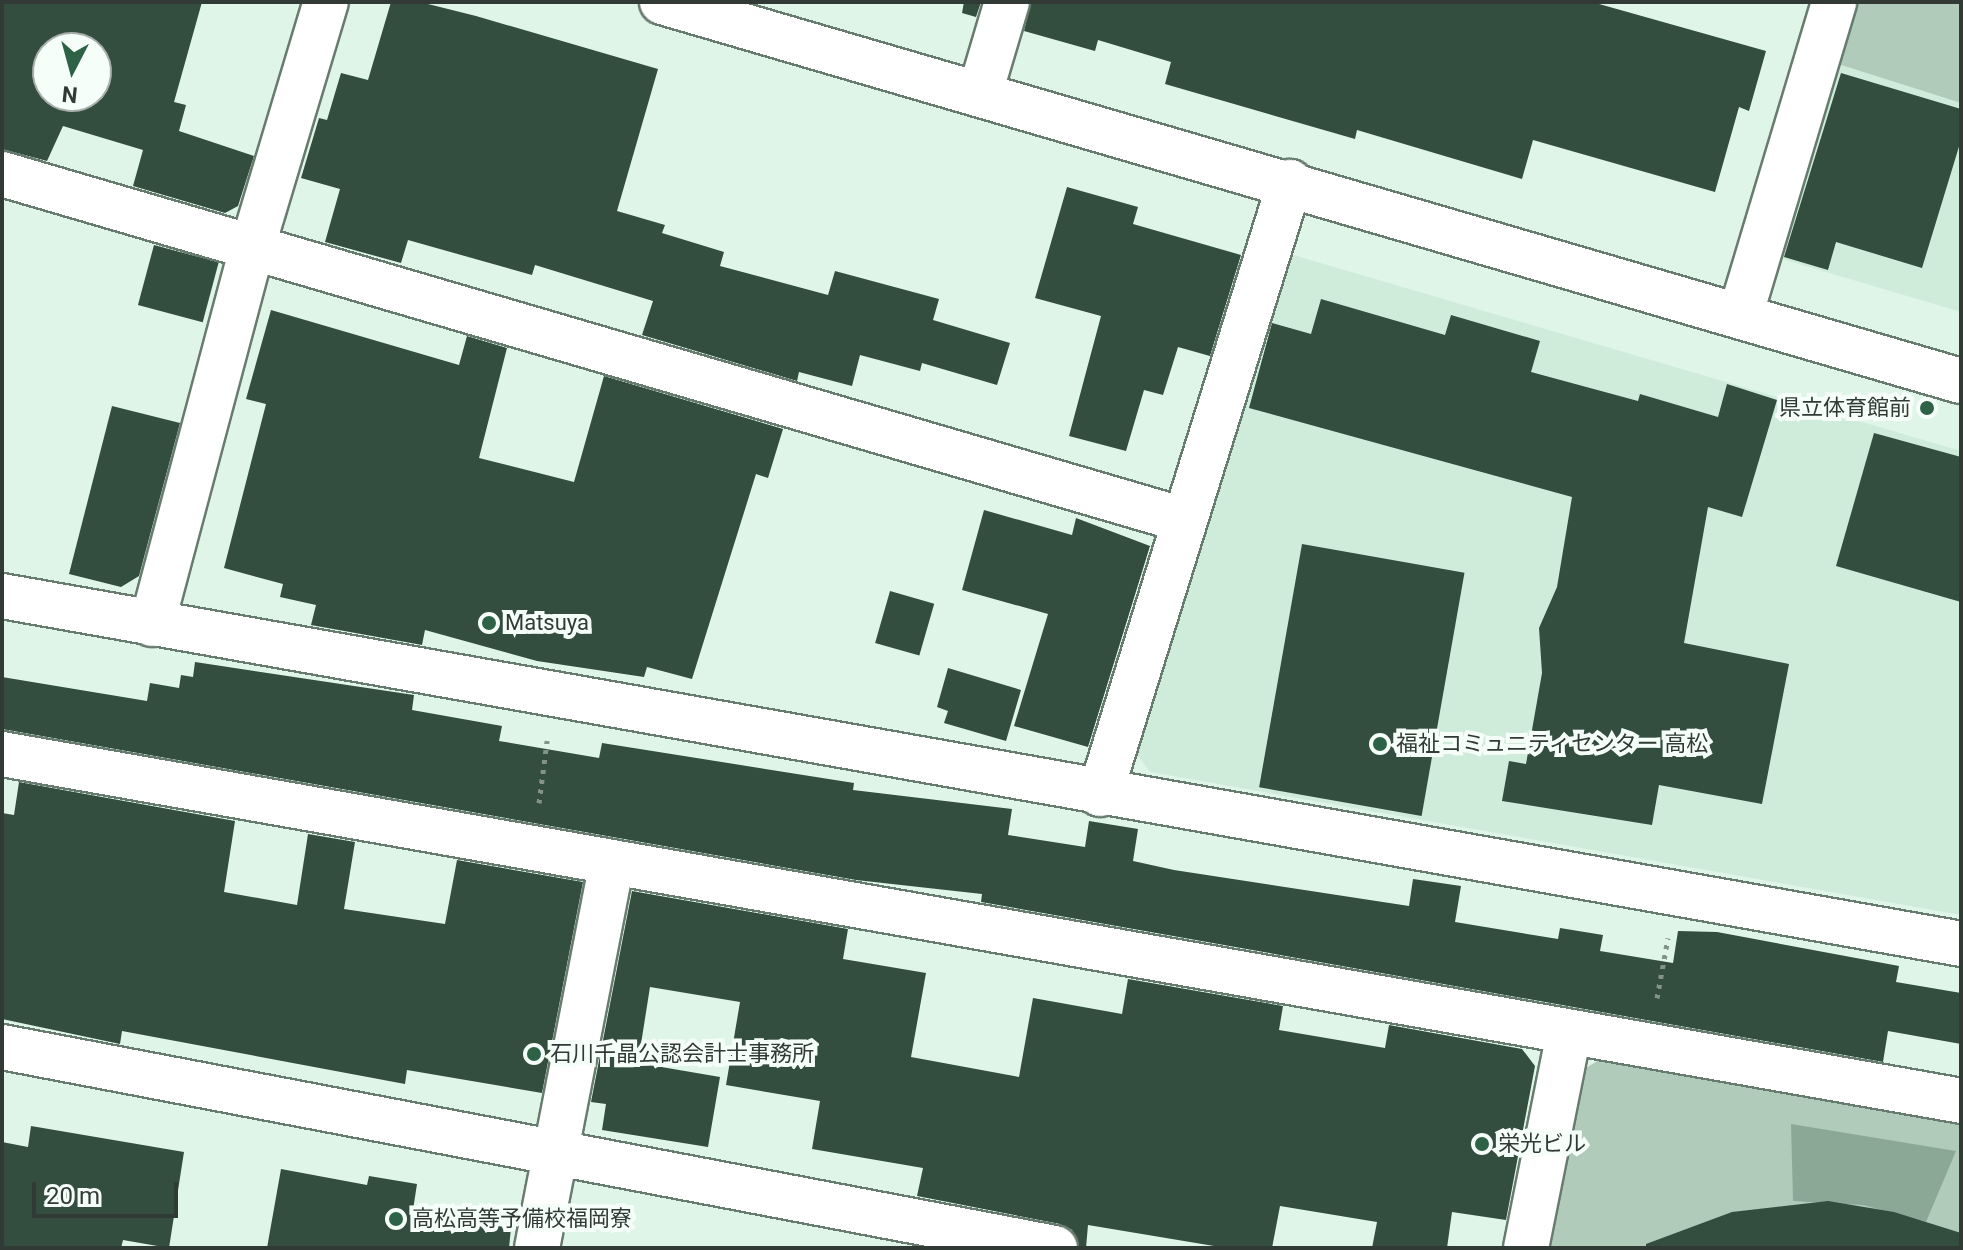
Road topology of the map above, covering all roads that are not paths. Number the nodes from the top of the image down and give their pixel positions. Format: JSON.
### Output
{"nodes":[{"id":1,"x":326,"y":2,"type":"edge"},
{"id":2,"x":662,"y":2,"type":"edge"},
{"id":3,"x":1007,"y":2,"type":"edge"},
{"id":4,"x":1834,"y":2,"type":"edge"},
{"id":5,"x":980,"y":93,"type":"junction"},
{"id":6,"x":2,"y":174,"type":"edge"},
{"id":7,"x":1290,"y":182,"type":"junction"},
{"id":8,"x":252,"y":248,"type":"junction"},
{"id":9,"x":1740,"y":316,"type":"junction"},
{"id":10,"x":1961,"y":381,"type":"edge"},
{"id":11,"x":1184,"y":520,"type":"junction"},
{"id":12,"x":2,"y":596,"type":"edge"},
{"id":13,"x":152,"y":624,"type":"junction"},
{"id":14,"x":2,"y":754,"type":"edge"},
{"id":15,"x":1100,"y":794,"type":"junction"},
{"id":16,"x":612,"y":862,"type":"junction"},
{"id":17,"x":1961,"y":944,"type":"edge"},
{"id":18,"x":1569,"y":1032,"type":"junction"},
{"id":19,"x":2,"y":1047,"type":"edge"},
{"id":20,"x":1961,"y":1101,"type":"edge"},
{"id":21,"x":555,"y":1152,"type":"junction"},
{"id":22,"x":537,"y":1248,"type":"edge"},
{"id":23,"x":1055,"y":1248,"type":"edge"},
{"id":24,"x":1526,"y":1248,"type":"edge"}],
"edges":[{"from":1,"to":8,"type":"street"},
{"from":2,"to":5,"type":"street"},
{"from":3,"to":5,"type":"street"},
{"from":4,"to":9,"type":"street"},
{"from":5,"to":7,"type":"street"},
{"from":6,"to":8,"type":"street"},
{"from":7,"to":9,"type":"street"},
{"from":7,"to":11,"type":"street"},
{"from":8,"to":11,"type":"street"},
{"from":8,"to":13,"type":"street"},
{"from":9,"to":10,"type":"street"},
{"from":11,"to":15,"type":"street"},
{"from":12,"to":13,"type":"street"},
{"from":13,"to":15,"type":"street"},
{"from":14,"to":16,"type":"street"},
{"from":15,"to":17,"type":"street"},
{"from":16,"to":18,"type":"street"},
{"from":16,"to":21,"type":"street"},
{"from":18,"to":20,"type":"street"},
{"from":18,"to":24,"type":"street"},
{"from":19,"to":21,"type":"street"},
{"from":21,"to":22,"type":"street"},
{"from":21,"to":23,"type":"street"}]}
